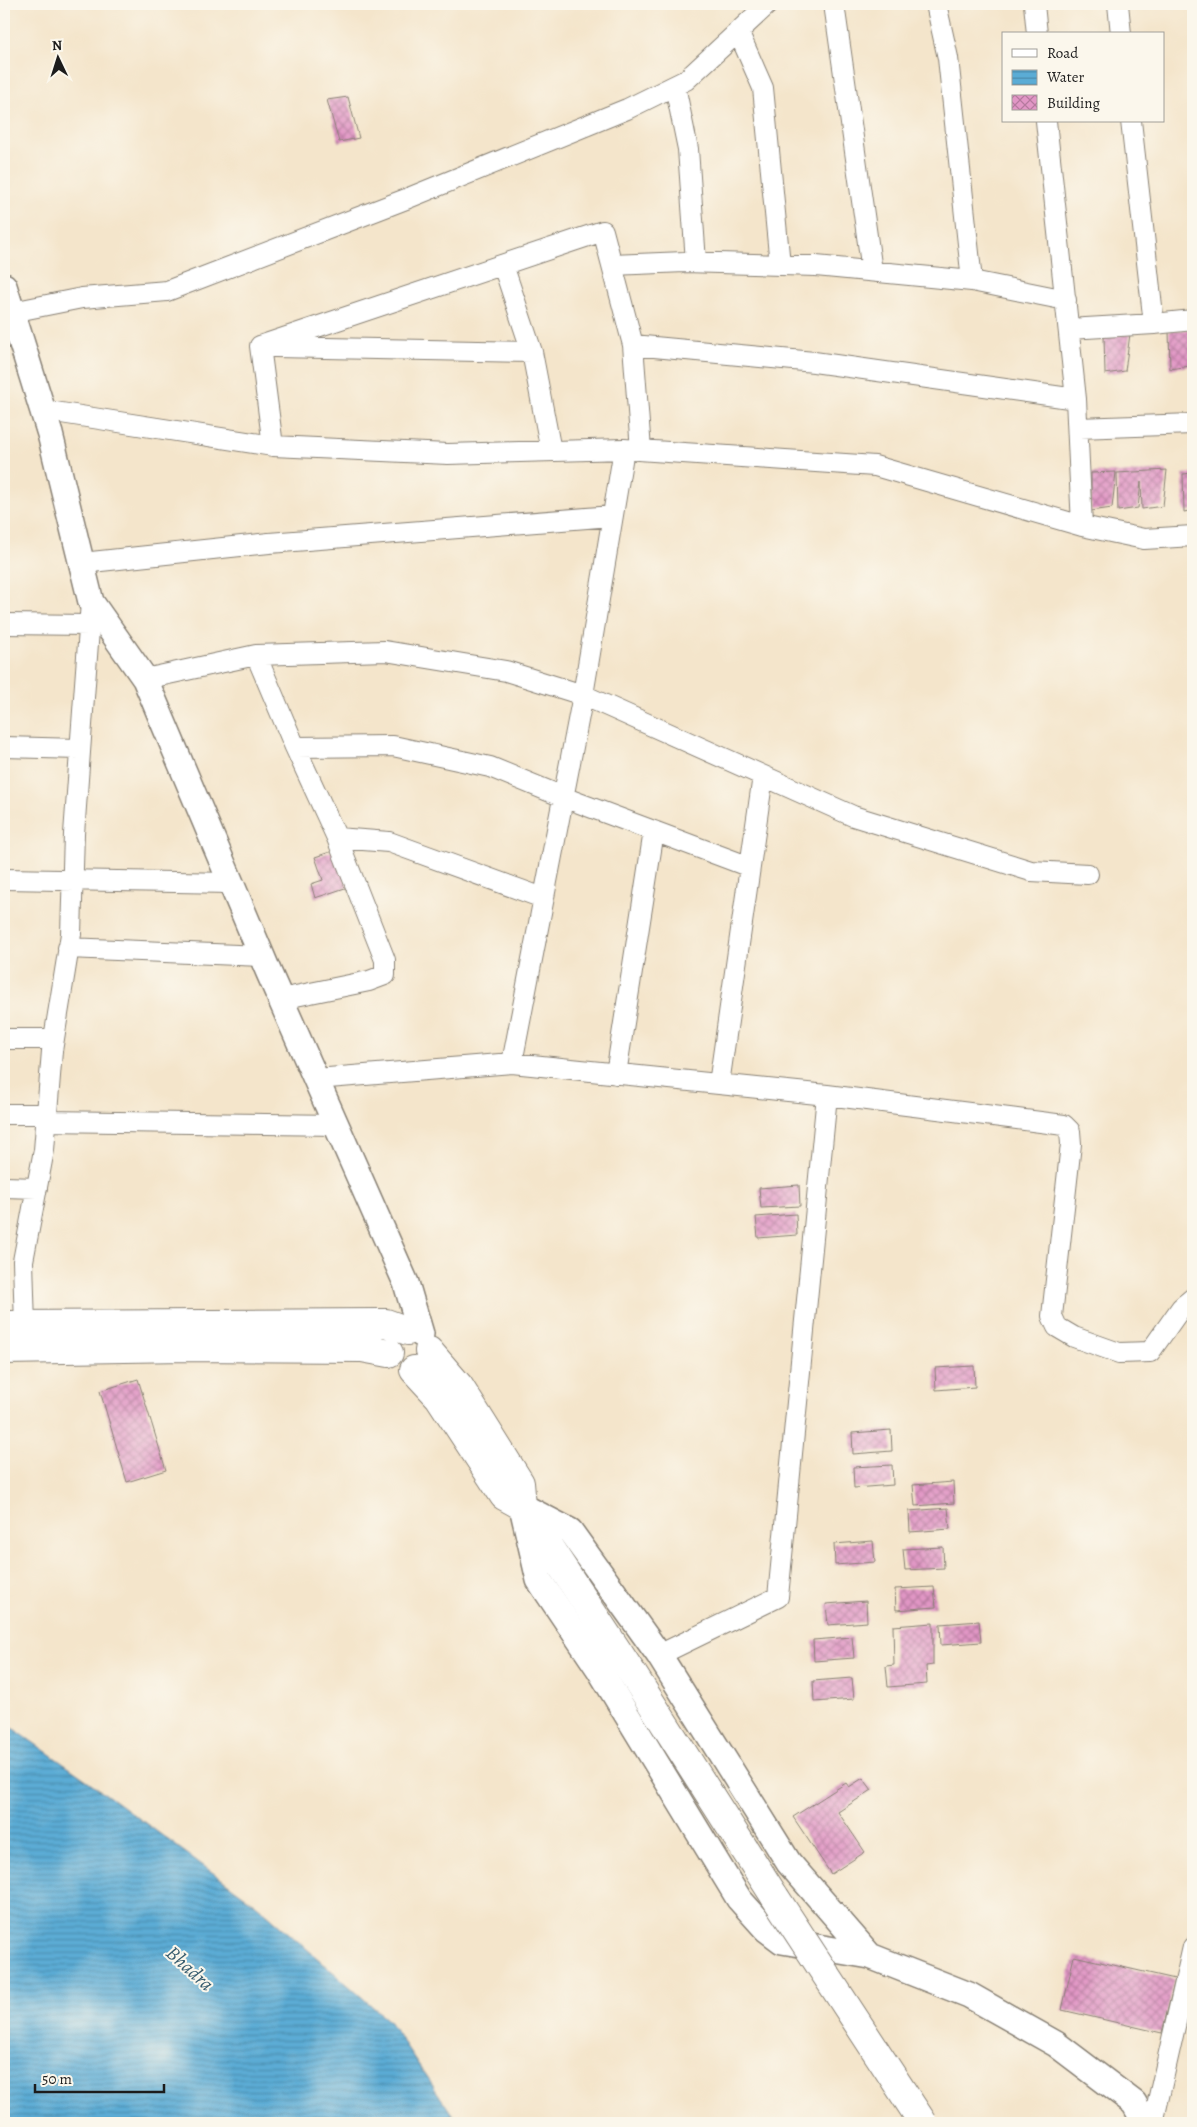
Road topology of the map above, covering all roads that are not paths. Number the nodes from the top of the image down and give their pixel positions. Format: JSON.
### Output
{"nodes":[{"id":1,"x":768,"y":4,"type":"edge"},
{"id":2,"x":834,"y":4,"type":"edge"},
{"id":3,"x":936,"y":4,"type":"edge"},
{"id":4,"x":1034,"y":4,"type":"edge"},
{"id":5,"x":1118,"y":4,"type":"edge"},
{"id":6,"x":738,"y":31,"type":"junction"},
{"id":7,"x":1037,"y":32,"type":"edge"},
{"id":8,"x":1121,"y":32,"type":"edge"},
{"id":9,"x":674,"y":86,"type":"junction"},
{"id":10,"x":1046,"y":122,"type":"edge"},
{"id":11,"x":1131,"y":122,"type":"edge"},
{"id":12,"x":696,"y":262,"type":"junction"},
{"id":13,"x":503,"y":265,"type":"junction"},
{"id":14,"x":612,"y":265,"type":"junction"},
{"id":15,"x":780,"y":265,"type":"junction"},
{"id":16,"x":872,"y":271,"type":"junction"},
{"id":17,"x":972,"y":281,"type":"junction"},
{"id":18,"x":4,"y":286,"type":"edge"},
{"id":19,"x":1066,"y":300,"type":"junction"},
{"id":20,"x":12,"y":312,"type":"junction"},
{"id":21,"x":1193,"y":320,"type":"edge"},
{"id":22,"x":1154,"y":324,"type":"junction"},
{"id":23,"x":1069,"y":329,"type":"junction"},
{"id":24,"x":633,"y":344,"type":"junction"},
{"id":25,"x":260,"y":346,"type":"junction"},
{"id":26,"x":532,"y":352,"type":"junction"},
{"id":27,"x":1076,"y":399,"type":"junction"},
{"id":28,"x":42,"y":410,"type":"junction"},
{"id":29,"x":1193,"y":424,"type":"edge"},
{"id":30,"x":1078,"y":428,"type":"junction"},
{"id":31,"x":273,"y":446,"type":"junction"},
{"id":32,"x":632,"y":449,"type":"junction"},
{"id":33,"x":551,"y":451,"type":"junction"},
{"id":34,"x":612,"y":516,"type":"junction"},
{"id":35,"x":1082,"y":526,"type":"junction"},
{"id":36,"x":1193,"y":536,"type":"edge"},
{"id":37,"x":82,"y":563,"type":"junction"},
{"id":38,"x":90,"y":613,"type":"junction"},
{"id":39,"x":4,"y":624,"type":"edge"},
{"id":40,"x":256,"y":655,"type":"junction"},
{"id":41,"x":145,"y":680,"type":"junction"},
{"id":42,"x":583,"y":695,"type":"junction"},
{"id":43,"x":4,"y":747,"type":"edge"},
{"id":44,"x":295,"y":747,"type":"junction"},
{"id":45,"x":80,"y":748,"type":"junction"},
{"id":46,"x":763,"y":776,"type":"junction"},
{"id":47,"x":563,"y":797,"type":"junction"},
{"id":48,"x":654,"y":831,"type":"junction"},
{"id":49,"x":337,"y":838,"type":"junction"},
{"id":50,"x":750,"y":867,"type":"junction"},
{"id":51,"x":1088,"y":874,"type":"dead end"},
{"id":52,"x":4,"y":880,"type":"edge"},
{"id":53,"x":72,"y":880,"type":"junction"},
{"id":54,"x":231,"y":883,"type":"junction"},
{"id":55,"x":543,"y":898,"type":"junction"},
{"id":56,"x":68,"y":948,"type":"junction"},
{"id":57,"x":262,"y":956,"type":"junction"},
{"id":58,"x":281,"y":999,"type":"junction"},
{"id":59,"x":4,"y":1039,"type":"edge"},
{"id":60,"x":54,"y":1039,"type":"junction"},
{"id":61,"x":512,"y":1063,"type":"junction"},
{"id":62,"x":616,"y":1074,"type":"junction"},
{"id":63,"x":316,"y":1079,"type":"junction"},
{"id":64,"x":719,"y":1084,"type":"junction"},
{"id":65,"x":827,"y":1096,"type":"junction"},
{"id":66,"x":4,"y":1114,"type":"edge"},
{"id":67,"x":47,"y":1118,"type":"junction"},
{"id":68,"x":337,"y":1126,"type":"junction"},
{"id":69,"x":4,"y":1187,"type":"edge"},
{"id":70,"x":37,"y":1188,"type":"junction"},
{"id":71,"x":1193,"y":1298,"type":"edge"},
{"id":72,"x":14,"y":1326,"type":"edge"},
{"id":73,"x":418,"y":1346,"type":"junction"},
{"id":74,"x":4,"y":1350,"type":"edge"},
{"id":75,"x":522,"y":1506,"type":"junction"},
{"id":76,"x":659,"y":1655,"type":"junction"},
{"id":77,"x":1193,"y":1947,"type":"edge"},
{"id":78,"x":870,"y":1956,"type":"junction"},
{"id":79,"x":924,"y":2123,"type":"edge"},
{"id":80,"x":1145,"y":2123,"type":"edge"},
{"id":81,"x":1153,"y":2123,"type":"edge"}],
"edges":[{"from":1,"to":6,"type":"street"},
{"from":2,"to":16,"type":"street"},
{"from":3,"to":17,"type":"street"},
{"from":4,"to":7,"type":"street"},
{"from":5,"to":8,"type":"street"},
{"from":6,"to":9,"type":"street"},
{"from":6,"to":15,"type":"street"},
{"from":9,"to":12,"type":"street"},
{"from":9,"to":20,"type":"street"},
{"from":10,"to":19,"type":"street"},
{"from":11,"to":22,"type":"street"},
{"from":12,"to":14,"type":"street"},
{"from":12,"to":15,"type":"street"},
{"from":13,"to":14,"type":"street"},
{"from":13,"to":25,"type":"street"},
{"from":13,"to":26,"type":"street"},
{"from":14,"to":24,"type":"street"},
{"from":15,"to":16,"type":"street"},
{"from":16,"to":17,"type":"street"},
{"from":17,"to":19,"type":"street"},
{"from":18,"to":20,"type":"street"},
{"from":19,"to":23,"type":"street"},
{"from":20,"to":28,"type":"street"},
{"from":21,"to":22,"type":"street"},
{"from":22,"to":23,"type":"street"},
{"from":23,"to":27,"type":"street"},
{"from":24,"to":27,"type":"street"},
{"from":24,"to":32,"type":"street"},
{"from":25,"to":26,"type":"street"},
{"from":25,"to":31,"type":"street"},
{"from":26,"to":33,"type":"street"},
{"from":27,"to":30,"type":"street"},
{"from":28,"to":31,"type":"street"},
{"from":28,"to":37,"type":"street"},
{"from":29,"to":30,"type":"street"},
{"from":30,"to":35,"type":"street"},
{"from":31,"to":33,"type":"street"},
{"from":32,"to":33,"type":"street"},
{"from":32,"to":34,"type":"street"},
{"from":32,"to":35,"type":"street"},
{"from":34,"to":37,"type":"street"},
{"from":34,"to":42,"type":"street"},
{"from":35,"to":36,"type":"street"},
{"from":37,"to":38,"type":"street"},
{"from":38,"to":39,"type":"street"},
{"from":38,"to":41,"type":"street"},
{"from":38,"to":45,"type":"street"},
{"from":40,"to":41,"type":"street"},
{"from":40,"to":42,"type":"street"},
{"from":40,"to":44,"type":"street"},
{"from":41,"to":54,"type":"street"},
{"from":42,"to":46,"type":"street"},
{"from":42,"to":47,"type":"street"},
{"from":43,"to":45,"type":"street"},
{"from":44,"to":47,"type":"street"},
{"from":44,"to":49,"type":"street"},
{"from":45,"to":53,"type":"street"},
{"from":46,"to":50,"type":"street"},
{"from":46,"to":51,"type":"street"},
{"from":47,"to":48,"type":"street"},
{"from":47,"to":55,"type":"street"},
{"from":48,"to":50,"type":"street"},
{"from":48,"to":62,"type":"street"},
{"from":49,"to":55,"type":"street"},
{"from":49,"to":58,"type":"street"},
{"from":50,"to":64,"type":"street"},
{"from":52,"to":53,"type":"street"},
{"from":53,"to":54,"type":"street"},
{"from":53,"to":56,"type":"street"},
{"from":54,"to":57,"type":"street"},
{"from":55,"to":61,"type":"street"},
{"from":56,"to":57,"type":"street"},
{"from":56,"to":60,"type":"street"},
{"from":57,"to":58,"type":"street"},
{"from":58,"to":63,"type":"street"},
{"from":59,"to":60,"type":"street"},
{"from":60,"to":67,"type":"street"},
{"from":61,"to":62,"type":"street"},
{"from":61,"to":63,"type":"street"},
{"from":62,"to":64,"type":"street"},
{"from":63,"to":68,"type":"street"},
{"from":64,"to":65,"type":"street"},
{"from":65,"to":71,"type":"street"},
{"from":65,"to":76,"type":"street"},
{"from":66,"to":67,"type":"street"},
{"from":67,"to":68,"type":"street"},
{"from":67,"to":70,"type":"street"},
{"from":68,"to":73,"type":"street"},
{"from":69,"to":70,"type":"street"},
{"from":70,"to":72,"type":"street"},
{"from":72,"to":73,"type":"main road"},
{"from":73,"to":74,"type":"main road"},
{"from":73,"to":75,"type":"main road"},
{"from":75,"to":76,"type":"street"},
{"from":75,"to":78,"type":"street"},
{"from":75,"to":79,"type":"main road","bridge":true},
{"from":76,"to":78,"type":"street"},
{"from":77,"to":81,"type":"street"},
{"from":78,"to":80,"type":"street"}]}
